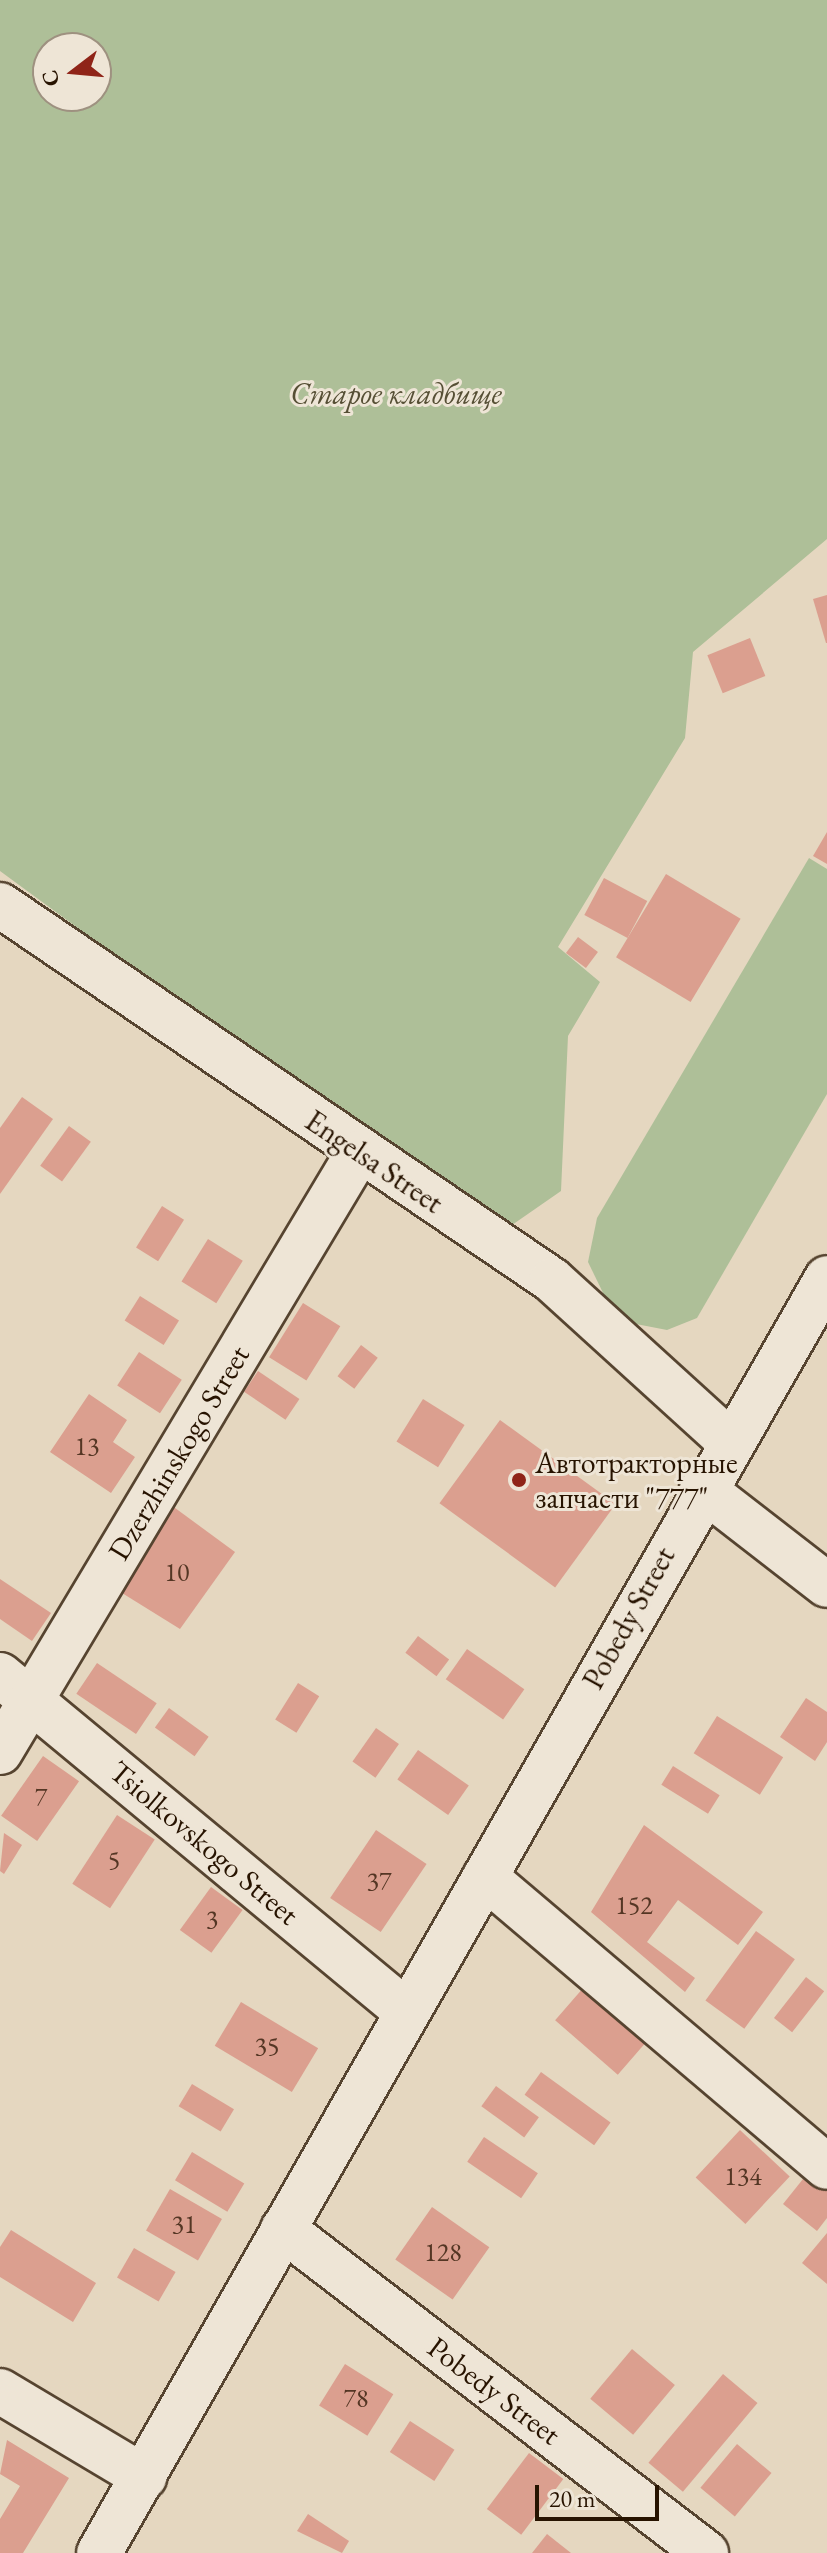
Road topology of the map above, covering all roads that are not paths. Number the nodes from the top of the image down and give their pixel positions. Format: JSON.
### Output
{"nodes":[{"id":1,"x":0,"y":905,"type":"edge"},
{"id":2,"x":358,"y":1153,"type":"junction"},
{"id":3,"x":827,"y":1278,"type":"edge"},
{"id":4,"x":730,"y":1442,"type":"junction"},
{"id":5,"x":702,"y":1488,"type":"junction"},
{"id":6,"x":827,"y":1585,"type":"edge"},
{"id":7,"x":16,"y":1688,"type":"edge"},
{"id":8,"x":0,"y":1752,"type":"edge"},
{"id":9,"x":485,"y":1877,"type":"junction"},
{"id":10,"x":407,"y":2012,"type":"junction"},
{"id":11,"x":827,"y":2167,"type":"edge"},
{"id":12,"x":283,"y":2229,"type":"junction"},
{"id":13,"x":0,"y":2391,"type":"edge"},
{"id":14,"x":144,"y":2477,"type":"junction"},
{"id":15,"x":99,"y":2553,"type":"edge"},
{"id":16,"x":706,"y":2553,"type":"edge"}],
"edges":[{"from":1,"to":2,"type":"street","name":"Engelsa Street"},
{"from":2,"to":4,"type":"street","name":"Engelsa Street"},
{"from":2,"to":7,"type":"street","name":"Dzerzhinskogo Street"},
{"from":3,"to":4,"type":"street","name":"Pobedy Street"},
{"from":4,"to":5,"type":"street","name":"Pobedy Street"},
{"from":5,"to":6,"type":"street"},
{"from":5,"to":9,"type":"street","name":"Pobedy Street"},
{"from":7,"to":8,"type":"street","name":"Dzerzhinskogo Street"},
{"from":7,"to":10,"type":"street","name":"Tsiolkovskogo Street"},
{"from":9,"to":10,"type":"street","name":"Pobedy Street"},
{"from":9,"to":11,"type":"street"},
{"from":10,"to":12,"type":"street","name":"Pobedy Street"},
{"from":12,"to":14,"type":"street","name":"Pobedy Street"},
{"from":12,"to":16,"type":"street","name":"Pobedy Street"},
{"from":13,"to":14,"type":"street"},
{"from":14,"to":15,"type":"street","name":"Pobedy Street"}]}
